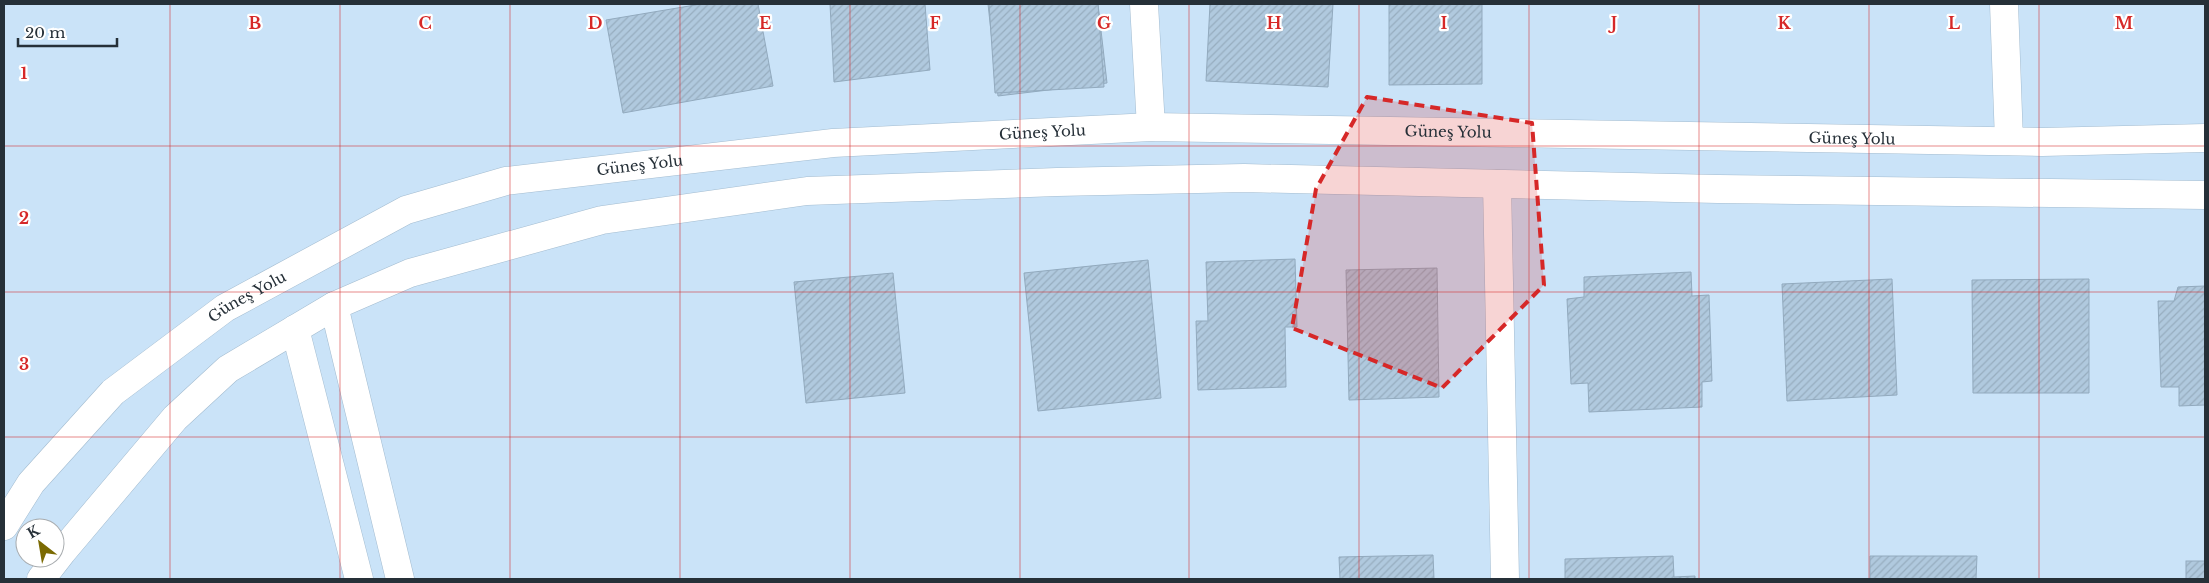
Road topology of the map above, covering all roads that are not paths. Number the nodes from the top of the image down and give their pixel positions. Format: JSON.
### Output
{"nodes":[{"id":1,"x":1144,"y":4,"type":"edge"},
{"id":2,"x":2004,"y":4,"type":"edge"},
{"id":3,"x":1151,"y":127,"type":"junction"},
{"id":4,"x":2205,"y":138,"type":"edge"},
{"id":5,"x":2009,"y":141,"type":"junction"},
{"id":6,"x":1497,"y":184,"type":"junction"},
{"id":7,"x":2205,"y":195,"type":"edge"},
{"id":8,"x":334,"y":306,"type":"junction"},
{"id":9,"x":295,"y":329,"type":"junction"},
{"id":10,"x":4,"y":526,"type":"edge"},
{"id":11,"x":41,"y":579,"type":"edge"},
{"id":12,"x":359,"y":579,"type":"edge"},
{"id":13,"x":400,"y":579,"type":"edge"},
{"id":14,"x":1505,"y":579,"type":"edge"}],
"edges":[{"from":1,"to":3,"type":"street"},
{"from":2,"to":5,"type":"street"},
{"from":3,"to":5,"type":"street","name":"Güneş Yolu"},
{"from":3,"to":10,"type":"street","name":"Güneş Yolu"},
{"from":4,"to":5,"type":"street","name":"Güneş Yolu"},
{"from":6,"to":7,"type":"street"},
{"from":6,"to":8,"type":"street"},
{"from":6,"to":14,"type":"street"},
{"from":8,"to":9,"type":"street"},
{"from":8,"to":13,"type":"street"},
{"from":9,"to":11,"type":"street"},
{"from":9,"to":12,"type":"street"}]}
